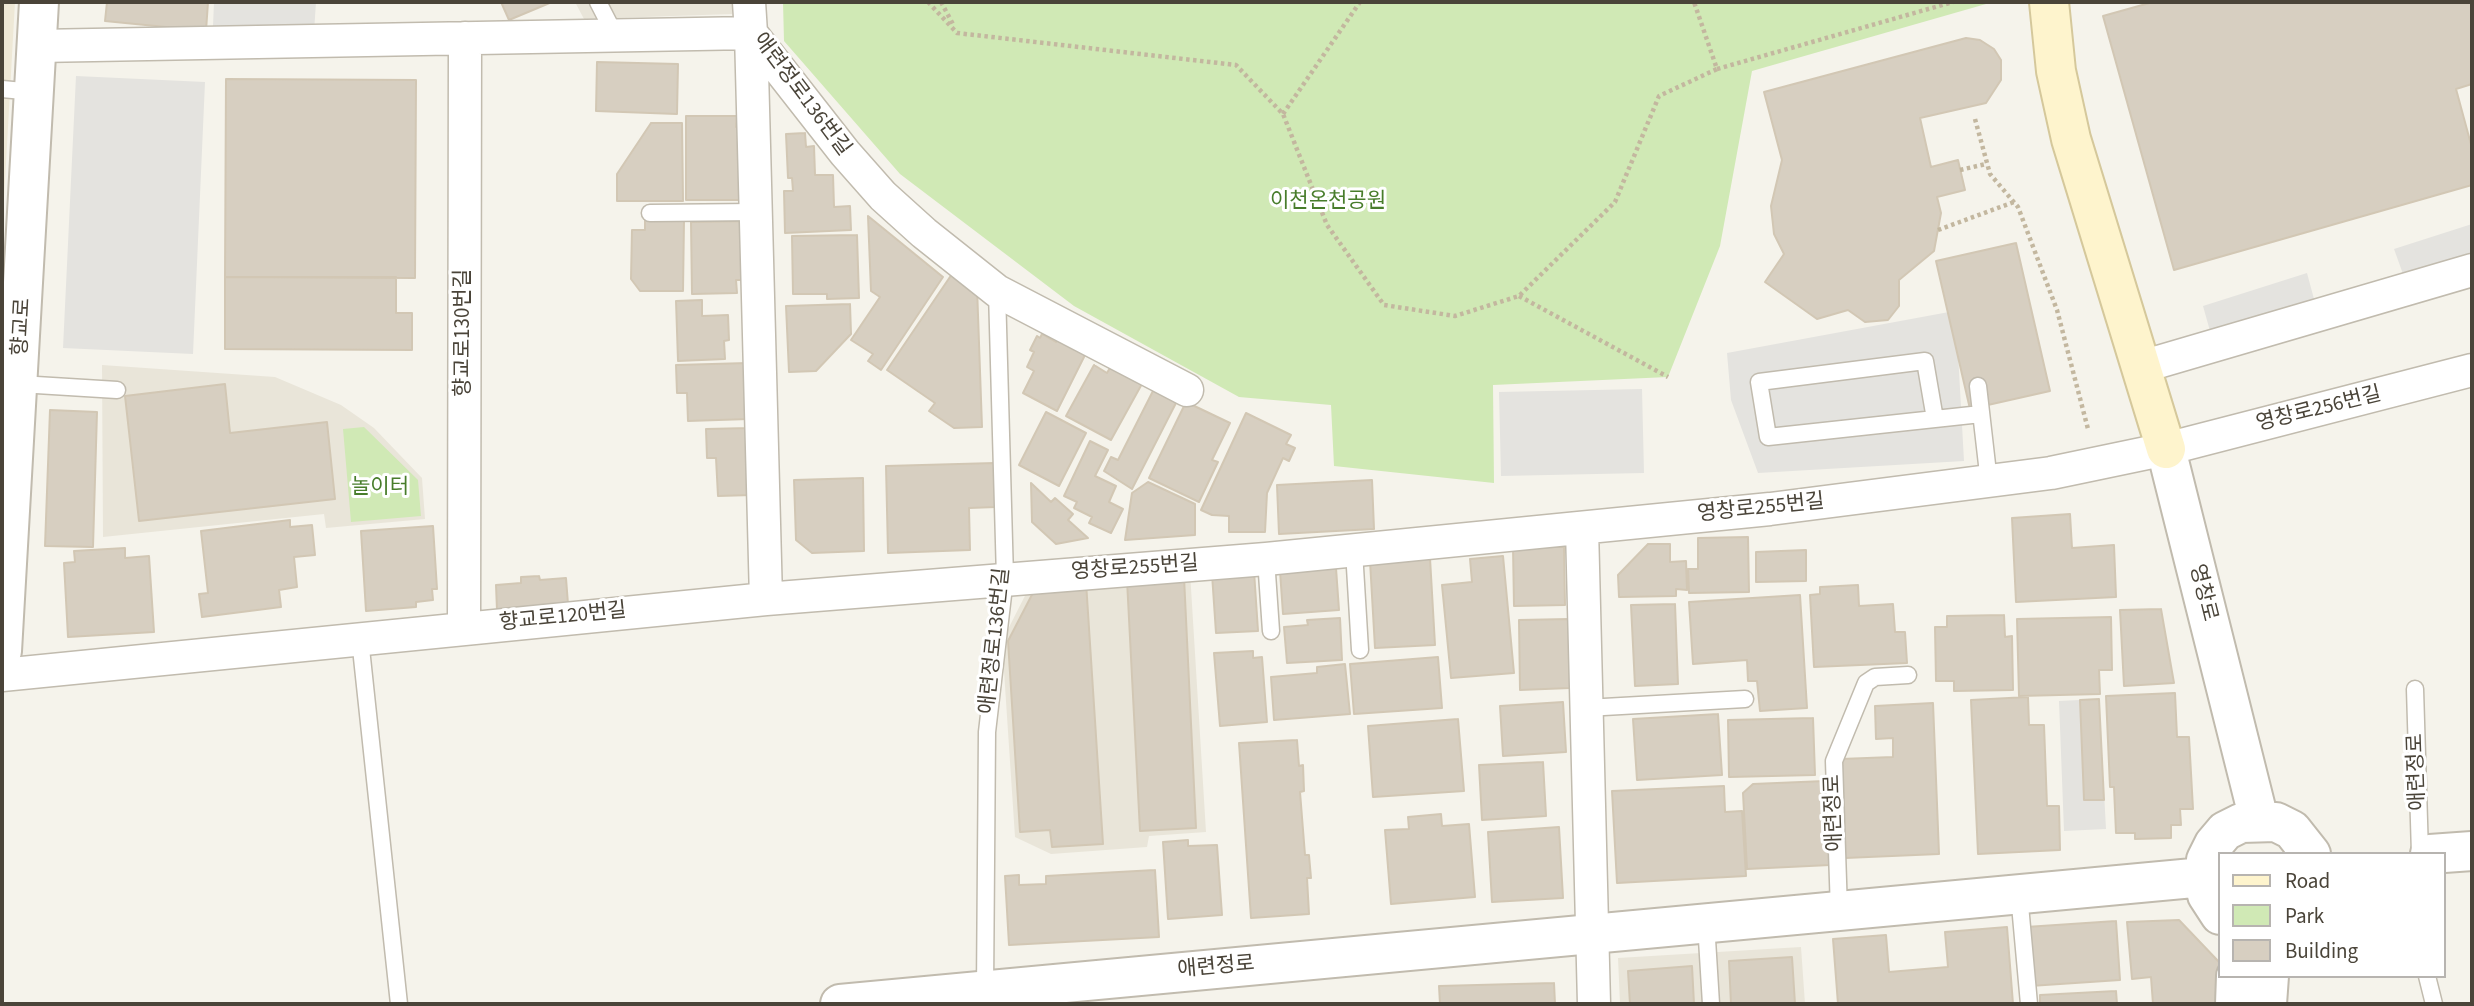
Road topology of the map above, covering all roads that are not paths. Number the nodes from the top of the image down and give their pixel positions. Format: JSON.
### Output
{"nodes":[{"id":1,"x":39,"y":2,"type":"edge"},
{"id":2,"x":598,"y":2,"type":"edge"},
{"id":3,"x":749,"y":2,"type":"edge"},
{"id":4,"x":2049,"y":2,"type":"edge"},
{"id":5,"x":751,"y":33,"type":"junction"},
{"id":6,"x":615,"y":35,"type":"junction"},
{"id":7,"x":465,"y":38,"type":"junction"},
{"id":8,"x":38,"y":46,"type":"junction"},
{"id":9,"x":19,"y":91,"type":"edge"},
{"id":10,"x":756,"y":212,"type":"junction"},
{"id":11,"x":650,"y":213,"type":"dead end"},
{"id":12,"x":2472,"y":270,"type":"edge"},
{"id":13,"x":997,"y":291,"type":"junction"},
{"id":14,"x":2141,"y":367,"type":"junction"},
{"id":15,"x":2472,"y":370,"type":"edge"},
{"id":16,"x":19,"y":384,"type":"junction"},
{"id":17,"x":1978,"y":386,"type":"dead end"},
{"id":18,"x":117,"y":390,"type":"dead end"},
{"id":19,"x":1187,"y":390,"type":"dead end"},
{"id":20,"x":1981,"y":414,"type":"junction"},
{"id":21,"x":1935,"y":419,"type":"junction"},
{"id":22,"x":2166,"y":449,"type":"junction"},
{"id":23,"x":1989,"y":482,"type":"junction"},
{"id":24,"x":1581,"y":528,"type":"junction"},
{"id":25,"x":1354,"y":551,"type":"junction"},
{"id":26,"x":1266,"y":559,"type":"junction"},
{"id":27,"x":1005,"y":578,"type":"junction"},
{"id":28,"x":766,"y":599,"type":"junction"},
{"id":29,"x":464,"y":628,"type":"junction"},
{"id":30,"x":1271,"y":631,"type":"dead end"},
{"id":31,"x":360,"y":639,"type":"junction"},
{"id":32,"x":1360,"y":650,"type":"dead end"},
{"id":33,"x":2,"y":651,"type":"edge"},
{"id":34,"x":2,"y":674,"type":"edge"},
{"id":35,"x":1908,"y":675,"type":"dead end"},
{"id":36,"x":2415,"y":689,"type":"dead end"},
{"id":37,"x":1745,"y":699,"type":"dead end"},
{"id":38,"x":1586,"y":708,"type":"junction"},
{"id":39,"x":2259,"y":820,"type":"junction"},
{"id":40,"x":2472,"y":851,"type":"edge"},
{"id":41,"x":2309,"y":852,"type":"edge"},
{"id":42,"x":2420,"y":852,"type":"edge"},
{"id":43,"x":2446,"y":853,"type":"edge"},
{"id":44,"x":2204,"y":877,"type":"junction"},
{"id":45,"x":2019,"y":894,"type":"junction"},
{"id":46,"x":1839,"y":911,"type":"junction"},
{"id":47,"x":2218,"y":912,"type":"edge"},
{"id":48,"x":1706,"y":923,"type":"junction"},
{"id":49,"x":1592,"y":934,"type":"junction"},
{"id":50,"x":2236,"y":978,"type":"edge"},
{"id":51,"x":2269,"y":978,"type":"edge"},
{"id":52,"x":2428,"y":978,"type":"edge"},
{"id":53,"x":984,"y":997,"type":"edge"},
{"id":54,"x":399,"y":1004,"type":"edge"},
{"id":55,"x":840,"y":1004,"type":"edge"},
{"id":56,"x":1594,"y":1004,"type":"edge"},
{"id":57,"x":1711,"y":1004,"type":"edge"},
{"id":58,"x":2029,"y":1004,"type":"edge"},
{"id":59,"x":2235,"y":1004,"type":"edge"},
{"id":60,"x":2267,"y":1004,"type":"edge"},
{"id":61,"x":2434,"y":1004,"type":"edge"}],
"edges":[{"from":1,"to":8,"type":"street","name":"향교로"},
{"from":2,"to":6,"type":"lane"},
{"from":3,"to":5,"type":"street","name":"애련정로136번길"},
{"from":4,"to":14,"type":"main road","name":"영창로"},
{"from":5,"to":6,"type":"street"},
{"from":5,"to":10,"type":"street"},
{"from":5,"to":13,"type":"street","name":"애련정로136번길"},
{"from":6,"to":7,"type":"street"},
{"from":7,"to":8,"type":"street"},
{"from":7,"to":29,"type":"street","name":"향교로130번길"},
{"from":8,"to":9,"type":"street","name":"향교로"},
{"from":9,"to":16,"type":"street","name":"향교로"},
{"from":10,"to":11,"type":"lane"},
{"from":10,"to":28,"type":"street"},
{"from":12,"to":14,"type":"street"},
{"from":13,"to":19,"type":"street","name":"애련정로136번길"},
{"from":13,"to":27,"type":"lane","name":"애련정로136번길"},
{"from":14,"to":22,"type":"main road","name":"영창로"},
{"from":15,"to":22,"type":"street","name":"영창로256번길"},
{"from":16,"to":18,"type":"lane"},
{"from":16,"to":33,"type":"street","name":"향교로"},
{"from":17,"to":20,"type":"lane"},
{"from":20,"to":21,"type":"lane"},
{"from":20,"to":23,"type":"lane"},
{"from":21,"to":21,"type":"lane"},
{"from":22,"to":23,"type":"street","name":"영창로255번길"},
{"from":22,"to":39,"type":"street","name":"영창로"},
{"from":23,"to":24,"type":"street","name":"영창로255번길"},
{"from":24,"to":25,"type":"street","name":"영창로255번길"},
{"from":24,"to":38,"type":"street"},
{"from":25,"to":26,"type":"street","name":"영창로255번길"},
{"from":25,"to":32,"type":"lane"},
{"from":26,"to":27,"type":"street","name":"영창로255번길"},
{"from":26,"to":30,"type":"lane"},
{"from":27,"to":28,"type":"street","name":"향교로120번길"},
{"from":27,"to":53,"type":"lane","name":"애련정로136번길"},
{"from":28,"to":29,"type":"street","name":"향교로120번길"},
{"from":29,"to":31,"type":"street","name":"향교로120번길"},
{"from":31,"to":34,"type":"street","name":"향교로120번길"},
{"from":31,"to":54,"type":"lane"},
{"from":35,"to":46,"type":"lane","name":"애련정로"},
{"from":36,"to":42,"type":"lane","name":"애련정로"},
{"from":37,"to":38,"type":"lane"},
{"from":38,"to":49,"type":"street"},
{"from":39,"to":41,"type":"street"},
{"from":39,"to":44,"type":"street"},
{"from":40,"to":43,"type":"street"},
{"from":44,"to":45,"type":"street","name":"애련정로"},
{"from":44,"to":47,"type":"street"},
{"from":45,"to":46,"type":"street","name":"애련정로"},
{"from":45,"to":58,"type":"lane"},
{"from":46,"to":48,"type":"street","name":"애련정로"},
{"from":48,"to":49,"type":"street","name":"애련정로"},
{"from":48,"to":57,"type":"lane"},
{"from":49,"to":53,"type":"street","name":"애련정로"},
{"from":49,"to":56,"type":"street"},
{"from":50,"to":59,"type":"street"},
{"from":51,"to":60,"type":"street"},
{"from":52,"to":61,"type":"lane"},
{"from":53,"to":55,"type":"street","name":"애련정로"}]}
